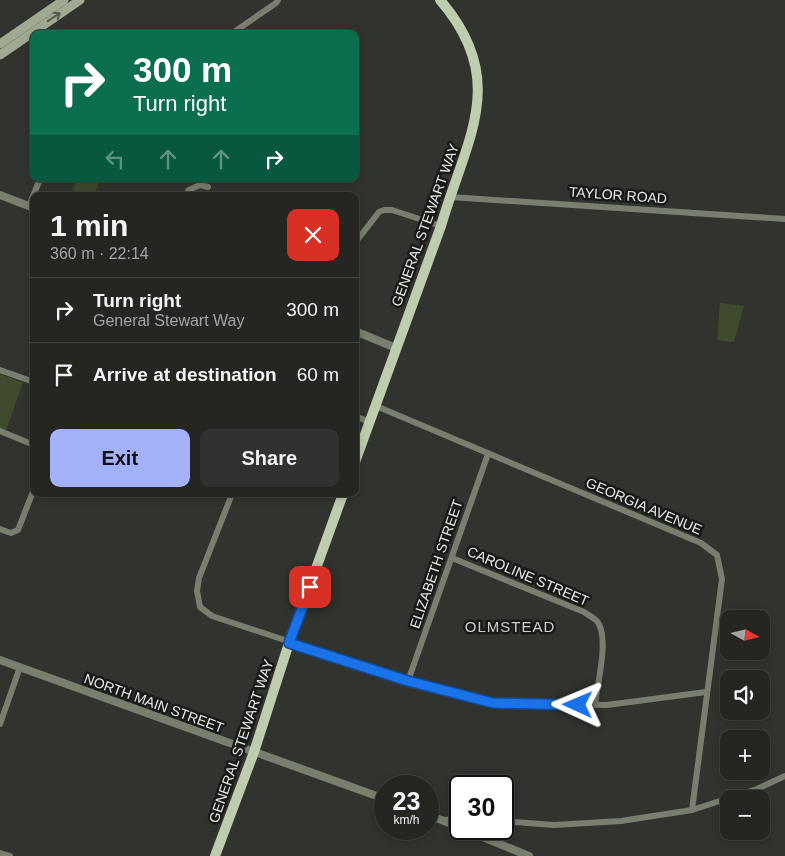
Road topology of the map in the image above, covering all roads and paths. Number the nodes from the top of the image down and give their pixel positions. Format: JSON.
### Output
{"nodes":[{"id":1,"x":64,"y":0,"type":"edge"},
{"id":2,"x":80,"y":0,"type":"edge"},
{"id":3,"x":278,"y":0,"type":"edge"},
{"id":4,"x":440,"y":0,"type":"edge"},
{"id":5,"x":36,"y":30,"type":"edge"},
{"id":6,"x":236,"y":30,"type":"edge"},
{"id":7,"x":30,"y":34,"type":"edge"},
{"id":8,"x":0,"y":44,"type":"edge"},
{"id":9,"x":0,"y":55,"type":"edge"},
{"id":10,"x":208,"y":188,"type":"dead end"},
{"id":11,"x":188,"y":192,"type":"edge"},
{"id":12,"x":0,"y":195,"type":"edge"},
{"id":13,"x":450,"y":197,"type":"junction"},
{"id":14,"x":30,"y":206,"type":"edge"},
{"id":15,"x":785,"y":219,"type":"edge"},
{"id":16,"x":441,"y":226,"type":"junction"},
{"id":17,"x":359,"y":238,"type":"edge"},
{"id":18,"x":359,"y":333,"type":"edge"},
{"id":19,"x":396,"y":348,"type":"junction"},
{"id":20,"x":0,"y":370,"type":"edge"},
{"id":21,"x":30,"y":381,"type":"edge"},
{"id":22,"x":376,"y":406,"type":"junction"},
{"id":23,"x":359,"y":418,"type":"edge"},
{"id":24,"x":370,"y":422,"type":"junction"},
{"id":25,"x":0,"y":431,"type":"edge"},
{"id":26,"x":30,"y":443,"type":"edge"},
{"id":27,"x":359,"y":451,"type":"edge"},
{"id":28,"x":488,"y":454,"type":"junction"},
{"id":29,"x":31,"y":497,"type":"edge"},
{"id":30,"x":231,"y":497,"type":"edge"},
{"id":31,"x":343,"y":497,"type":"edge"},
{"id":32,"x":0,"y":529,"type":"edge"},
{"id":33,"x":452,"y":558,"type":"junction"},
{"id":34,"x":289,"y":643,"type":"junction"},
{"id":35,"x":0,"y":660,"type":"edge"},
{"id":36,"x":20,"y":667,"type":"junction"},
{"id":37,"x":408,"y":681,"type":"junction"},
{"id":38,"x":706,"y":692,"type":"junction"},
{"id":39,"x":595,"y":705,"type":"junction"},
{"id":40,"x":0,"y":724,"type":"edge"},
{"id":41,"x":254,"y":752,"type":"junction"},
{"id":42,"x":785,"y":776,"type":"edge"},
{"id":43,"x":374,"y":795,"type":"edge"},
{"id":44,"x":692,"y":810,"type":"junction"},
{"id":45,"x":441,"y":820,"type":"joint"},
{"id":46,"x":449,"y":820,"type":"edge"},
{"id":47,"x":514,"y":822,"type":"edge"},
{"id":48,"x":449,"y":823,"type":"edge"},
{"id":49,"x":491,"y":840,"type":"edge"},
{"id":50,"x":0,"y":853,"type":"edge"},
{"id":51,"x":10,"y":856,"type":"edge"},
{"id":52,"x":215,"y":856,"type":"edge"},
{"id":53,"x":529,"y":856,"type":"edge"}],
"edges":[{"from":1,"to":8,"type":"main road"},
{"from":5,"to":2,"type":"main road","one_way":true},
{"from":3,"to":6,"type":"street"},
{"from":4,"to":13,"type":"main road","name":"GENERAL STEWART WAY"},
{"from":9,"to":7,"type":"main road","one_way":true},
{"from":10,"to":11,"type":"street"},
{"from":12,"to":14,"type":"street"},
{"from":13,"to":15,"type":"street","name":"TAYLOR ROAD"},
{"from":13,"to":16,"type":"main road","name":"GENERAL STEWART WAY"},
{"from":16,"to":17,"type":"street"},
{"from":16,"to":19,"type":"main road","name":"GENERAL STEWART WAY"},
{"from":18,"to":19,"type":"street"},
{"from":19,"to":22,"type":"main road","name":"GENERAL STEWART WAY"},
{"from":20,"to":21,"type":"street"},
{"from":22,"to":24,"type":"main road","name":"GENERAL STEWART WAY"},
{"from":22,"to":28,"type":"street","name":"GEORGIA AVENUE"},
{"from":23,"to":24,"type":"street"},
{"from":24,"to":27,"type":"main road","name":"GENERAL STEWART WAY"},
{"from":25,"to":26,"type":"street"},
{"from":28,"to":33,"type":"street","name":"ELIZABETH STREET"},
{"from":28,"to":38,"type":"street","name":"GEORGIA AVENUE"},
{"from":29,"to":32,"type":"street"},
{"from":30,"to":34,"type":"street"},
{"from":31,"to":34,"type":"main road","name":"GENERAL STEWART WAY"},
{"from":33,"to":37,"type":"street","name":"ELIZABETH STREET"},
{"from":33,"to":39,"type":"street","name":"CAROLINE STREET"},
{"from":34,"to":37,"type":"street"},
{"from":34,"to":41,"type":"main road","name":"GENERAL STEWART WAY"},
{"from":35,"to":36,"type":"street","name":"NORTH MAIN STREET"},
{"from":36,"to":40,"type":"street"},
{"from":36,"to":41,"type":"street","name":"NORTH MAIN STREET"},
{"from":37,"to":39,"type":"street"},
{"from":38,"to":39,"type":"street"},
{"from":38,"to":44,"type":"street","name":"GEORGIA AVENUE"},
{"from":41,"to":43,"type":"street","name":"NORTH MAIN STREET"},
{"from":41,"to":52,"type":"main road","name":"GENERAL STEWART WAY"},
{"from":42,"to":44,"type":"street"},
{"from":44,"to":47,"type":"street"},
{"from":45,"to":46,"type":"street"},
{"from":45,"to":48,"type":"street"},
{"from":49,"to":53,"type":"street"},
{"from":50,"to":51,"type":"street"}]}
